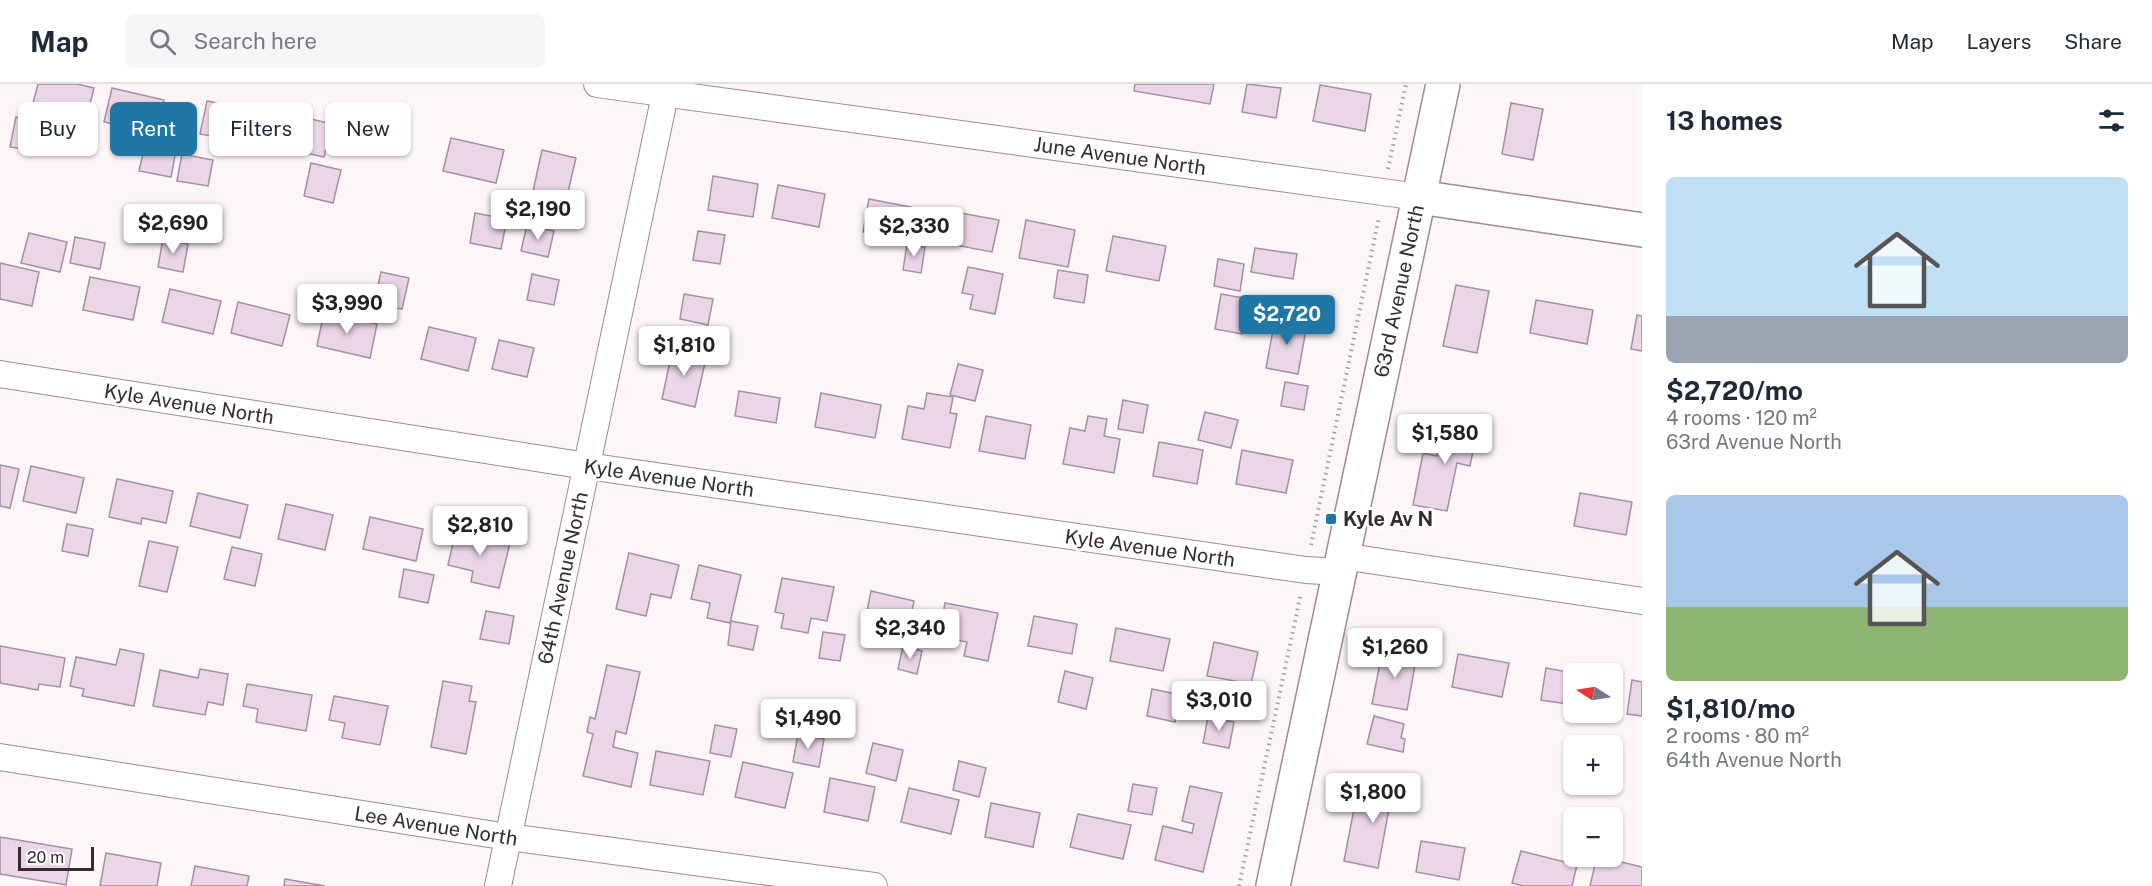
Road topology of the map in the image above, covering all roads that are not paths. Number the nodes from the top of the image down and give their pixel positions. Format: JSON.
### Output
{"nodes":[{"id":1,"x":597,"y":84,"type":"edge"},
{"id":2,"x":1443,"y":84,"type":"edge"},
{"id":3,"x":665,"y":95,"type":"junction"},
{"id":4,"x":1419,"y":197,"type":"junction"},
{"id":5,"x":1642,"y":230,"type":"edge"},
{"id":6,"x":0,"y":374,"type":"edge"},
{"id":7,"x":587,"y":466,"type":"junction"},
{"id":8,"x":1341,"y":564,"type":"junction"},
{"id":9,"x":1642,"y":601,"type":"edge"},
{"id":10,"x":0,"y":757,"type":"edge"},
{"id":11,"x":508,"y":837,"type":"junction"},
{"id":12,"x":498,"y":886,"type":"edge"},
{"id":13,"x":873,"y":886,"type":"edge"},
{"id":14,"x":1274,"y":886,"type":"edge"}],
"edges":[{"from":1,"to":3,"type":"street","name":"June Avenue North"},
{"from":2,"to":4,"type":"street","name":"63rd Avenue North"},
{"from":3,"to":4,"type":"street","name":"June Avenue North"},
{"from":3,"to":7,"type":"street","name":"64th Avenue North"},
{"from":4,"to":5,"type":"street","name":"June Avenue North"},
{"from":4,"to":8,"type":"street","name":"63rd Avenue North"},
{"from":6,"to":7,"type":"street","name":"Kyle Avenue North"},
{"from":7,"to":8,"type":"street","name":"Kyle Avenue North"},
{"from":7,"to":11,"type":"street","name":"64th Avenue North"},
{"from":8,"to":9,"type":"street","name":"Kyle Avenue North"},
{"from":8,"to":14,"type":"street","name":"63rd Avenue North"},
{"from":10,"to":11,"type":"street","name":"Lee Avenue North"},
{"from":11,"to":12,"type":"street","name":"64th Avenue North"},
{"from":11,"to":13,"type":"street","name":"Lee Avenue North"}]}
